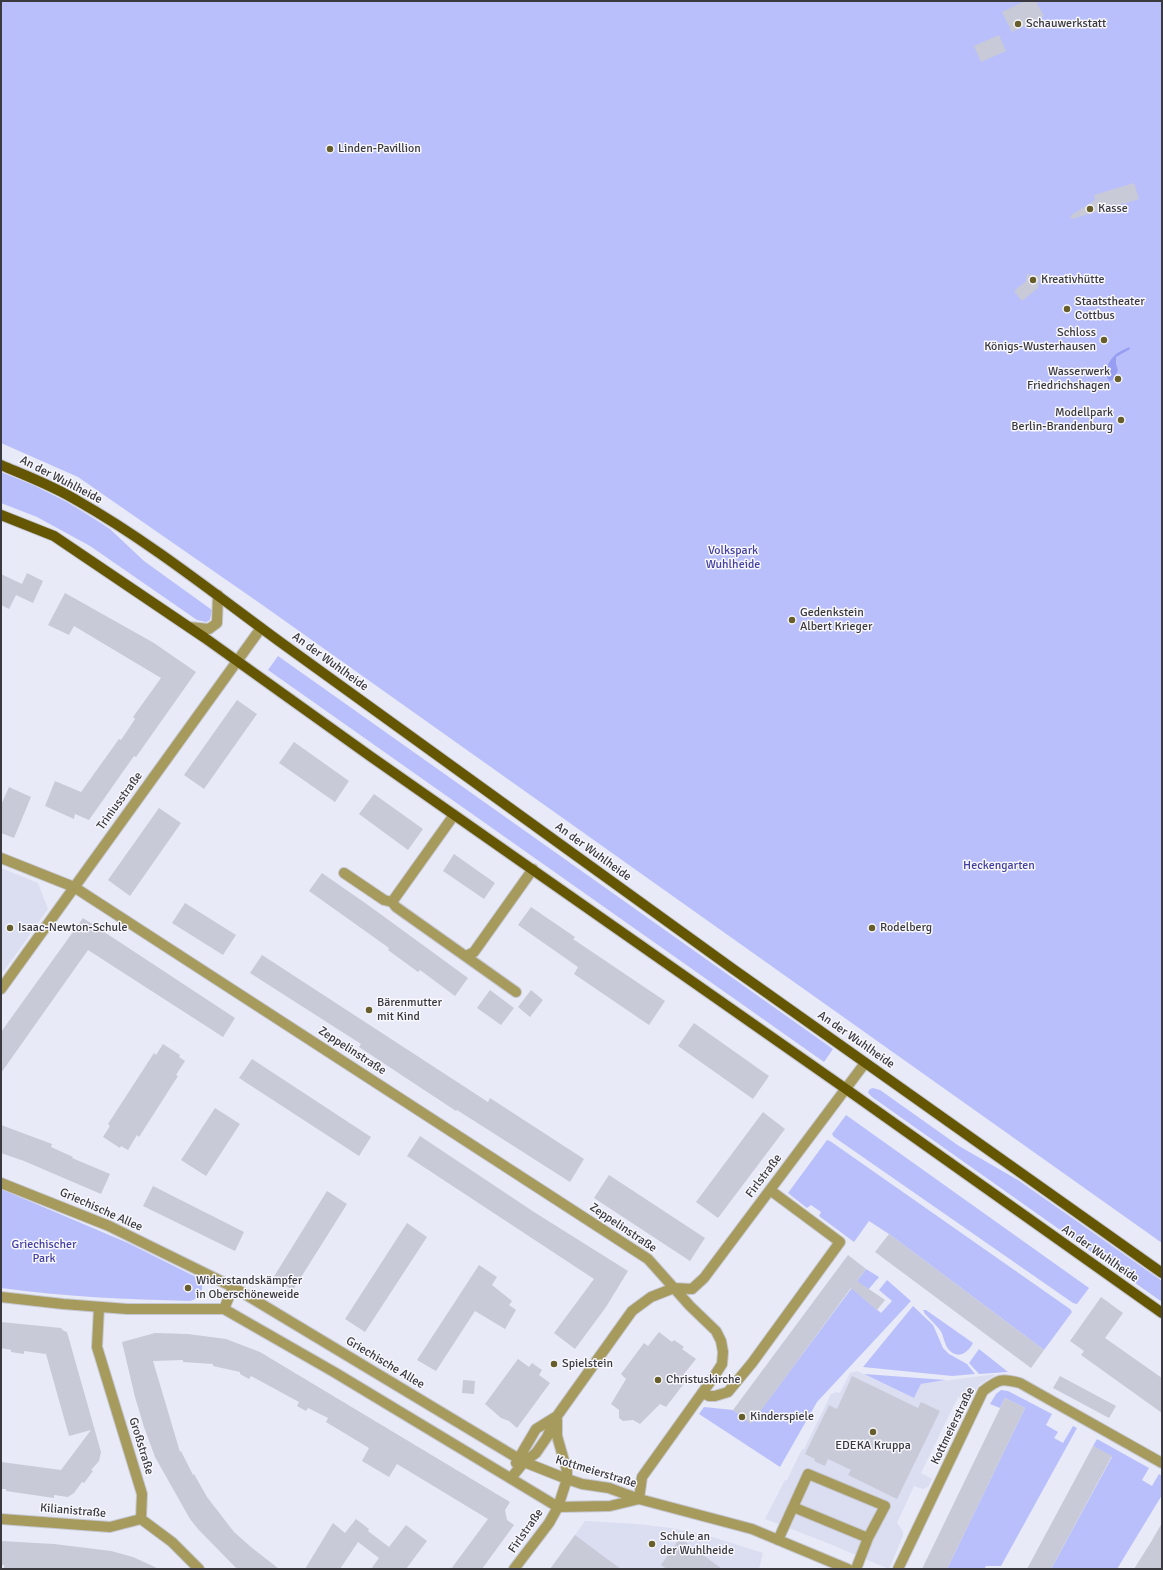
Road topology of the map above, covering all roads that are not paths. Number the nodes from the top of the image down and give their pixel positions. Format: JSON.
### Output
{"nodes":[{"id":1,"x":1,"y":465,"type":"edge"},
{"id":2,"x":1,"y":515,"type":"edge"},
{"id":3,"x":218,"y":595,"type":"junction"},
{"id":4,"x":189,"y":627,"type":"junction"},
{"id":5,"x":261,"y":628,"type":"junction"},
{"id":6,"x":238,"y":660,"type":"junction"},
{"id":7,"x":454,"y":815,"type":"junction"},
{"id":8,"x":1,"y":858,"type":"edge"},
{"id":9,"x":533,"y":869,"type":"junction"},
{"id":10,"x":344,"y":873,"type":"dead end"},
{"id":11,"x":74,"y":887,"type":"junction"},
{"id":12,"x":392,"y":902,"type":"junction"},
{"id":13,"x":466,"y":956,"type":"junction"},
{"id":14,"x":1,"y":989,"type":"edge"},
{"id":15,"x":516,"y":992,"type":"dead end"},
{"id":16,"x":865,"y":1063,"type":"junction"},
{"id":17,"x":846,"y":1089,"type":"junction"},
{"id":18,"x":1,"y":1183,"type":"edge"},
{"id":19,"x":770,"y":1190,"type":"junction"},
{"id":20,"x":1162,"y":1273,"type":"edge"},
{"id":21,"x":233,"y":1287,"type":"junction"},
{"id":22,"x":674,"y":1288,"type":"junction"},
{"id":23,"x":1,"y":1297,"type":"edge"},
{"id":24,"x":99,"y":1307,"type":"junction"},
{"id":25,"x":224,"y":1309,"type":"junction"},
{"id":26,"x":1162,"y":1313,"type":"edge"},
{"id":27,"x":703,"y":1393,"type":"junction"},
{"id":28,"x":557,"y":1416,"type":"junction"},
{"id":29,"x":521,"y":1460,"type":"junction"},
{"id":30,"x":1162,"y":1462,"type":"edge"},
{"id":31,"x":511,"y":1478,"type":"junction"},
{"id":32,"x":567,"y":1479,"type":"junction"},
{"id":33,"x":639,"y":1498,"type":"junction"},
{"id":34,"x":558,"y":1507,"type":"junction"},
{"id":35,"x":793,"y":1507,"type":"junction"},
{"id":36,"x":1,"y":1519,"type":"edge"},
{"id":37,"x":141,"y":1520,"type":"junction"},
{"id":38,"x":868,"y":1538,"type":"junction"},
{"id":39,"x":778,"y":1540,"type":"junction"},
{"id":40,"x":828,"y":1565,"type":"edge"},
{"id":41,"x":199,"y":1569,"type":"edge"},
{"id":42,"x":514,"y":1569,"type":"edge"},
{"id":43,"x":848,"y":1569,"type":"edge"},
{"id":44,"x":856,"y":1569,"type":"edge"},
{"id":45,"x":898,"y":1569,"type":"edge"}],
"edges":[{"from":1,"to":3,"type":"main road","name":"An der Wuhlheide"},
{"from":2,"to":4,"type":"main road","name":"An der Wuhlheide"},
{"from":3,"to":4,"type":"street"},
{"from":3,"to":5,"type":"main road","name":"An der Wuhlheide"},
{"from":4,"to":6,"type":"main road","name":"An der Wuhlheide"},
{"from":5,"to":6,"type":"street","name":"Triniusstraße"},
{"from":5,"to":16,"type":"main road","name":"An der Wuhlheide"},
{"from":6,"to":7,"type":"main road","name":"An der Wuhlheide"},
{"from":6,"to":11,"type":"street","name":"Triniusstraße"},
{"from":7,"to":9,"type":"main road","name":"An der Wuhlheide"},
{"from":7,"to":12,"type":"street"},
{"from":8,"to":11,"type":"street","name":"Zeppelinstraße"},
{"from":9,"to":13,"type":"street"},
{"from":9,"to":17,"type":"main road","name":"An der Wuhlheide"},
{"from":10,"to":12,"type":"street"},
{"from":11,"to":14,"type":"street","name":"Triniusstraße"},
{"from":11,"to":22,"type":"street","name":"Zeppelinstraße"},
{"from":12,"to":13,"type":"street"},
{"from":13,"to":15,"type":"street"},
{"from":16,"to":17,"type":"street","name":"Firlstraße"},
{"from":16,"to":20,"type":"main road","name":"An der Wuhlheide"},
{"from":17,"to":19,"type":"street","name":"Firlstraße"},
{"from":17,"to":26,"type":"main road","name":"An der Wuhlheide"},
{"from":18,"to":21,"type":"street","name":"Griechische Allee"},
{"from":19,"to":22,"type":"street","name":"Firlstraße"},
{"from":19,"to":27,"type":"street"},
{"from":21,"to":25,"type":"street"},
{"from":21,"to":29,"type":"street","name":"Griechische Allee"},
{"from":22,"to":27,"type":"street"},
{"from":22,"to":28,"type":"street","name":"Firlstraße"},
{"from":23,"to":24,"type":"street"},
{"from":24,"to":25,"type":"street"},
{"from":24,"to":37,"type":"street","name":"Großstraße"},
{"from":25,"to":31,"type":"street"},
{"from":27,"to":33,"type":"street"},
{"from":28,"to":29,"type":"street","name":"Firlstraße"},
{"from":28,"to":32,"type":"street"},
{"from":29,"to":31,"type":"street","name":"Firlstraße"},
{"from":29,"to":32,"type":"street","name":"Kottmeierstraße"},
{"from":30,"to":45,"type":"street","name":"Kottmeierstraße"},
{"from":31,"to":34,"type":"street"},
{"from":32,"to":33,"type":"street","name":"Kottmeierstraße"},
{"from":32,"to":34,"type":"street","name":"Firlstraße"},
{"from":33,"to":34,"type":"street","name":"Kottmeierstraße"},
{"from":33,"to":39,"type":"street","name":"Kottmeierstraße"},
{"from":34,"to":42,"type":"street","name":"Firlstraße"},
{"from":35,"to":38,"type":"street"},
{"from":35,"to":38,"type":"street"},
{"from":35,"to":39,"type":"street"},
{"from":36,"to":37,"type":"street","name":"Kilianistraße"},
{"from":37,"to":41,"type":"street"},
{"from":38,"to":44,"type":"street"},
{"from":39,"to":40,"type":"street","name":"Kottmeierstraße"},
{"from":40,"to":43,"type":"street","name":"Kottmeierstraße"}]}
